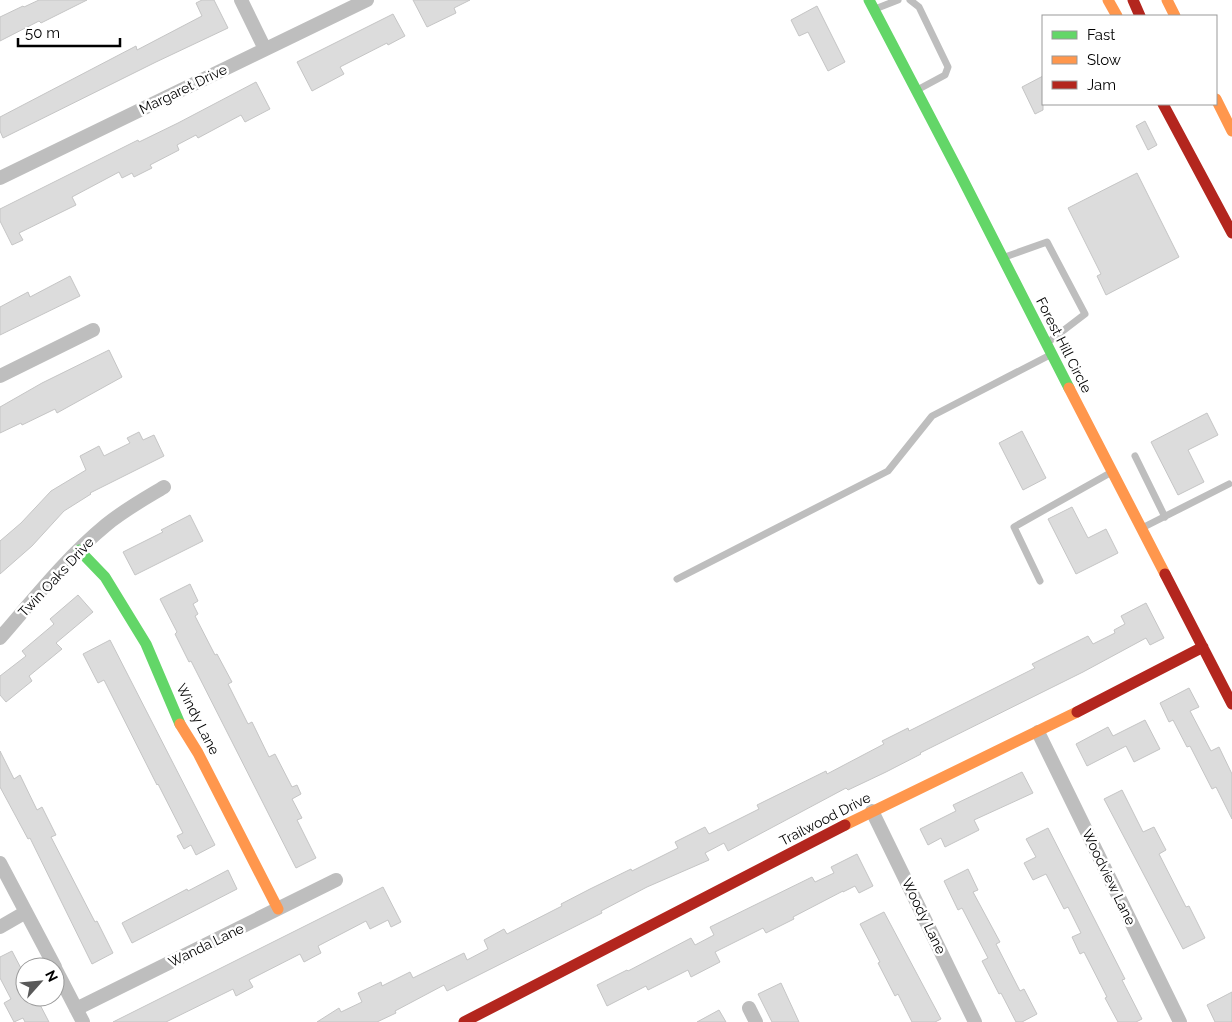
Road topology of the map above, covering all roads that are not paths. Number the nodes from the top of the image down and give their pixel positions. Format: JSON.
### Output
{"nodes":[{"id":1,"x":241,"y":0,"type":"edge"},
{"id":2,"x":367,"y":0,"type":"edge"},
{"id":3,"x":898,"y":0,"type":"edge"},
{"id":4,"x":910,"y":0,"type":"edge"},
{"id":5,"x":1108,"y":0,"type":"edge"},
{"id":6,"x":1132,"y":0,"type":"edge"},
{"id":7,"x":1166,"y":0,"type":"edge"},
{"id":8,"x":872,"y":5,"type":"edge"},
{"id":9,"x":1116,"y":15,"type":"edge"},
{"id":10,"x":1140,"y":15,"type":"edge"},
{"id":11,"x":1174,"y":15,"type":"edge"},
{"id":12,"x":265,"y":49,"type":"junction"},
{"id":13,"x":916,"y":90,"type":"junction"},
{"id":14,"x":1217,"y":101,"type":"edge"},
{"id":15,"x":1164,"y":105,"type":"edge"},
{"id":16,"x":1232,"y":131,"type":"edge"},
{"id":17,"x":0,"y":178,"type":"edge"},
{"id":18,"x":1232,"y":233,"type":"edge"},
{"id":19,"x":1002,"y":258,"type":"junction"},
{"id":20,"x":93,"y":330,"type":"dead end"},
{"id":21,"x":1048,"y":349,"type":"junction"},
{"id":22,"x":0,"y":376,"type":"edge"},
{"id":23,"x":1135,"y":456,"type":"dead end"},
{"id":24,"x":1113,"y":472,"type":"junction"},
{"id":25,"x":1229,"y":484,"type":"dead end"},
{"id":26,"x":164,"y":487,"type":"dead end"},
{"id":27,"x":1165,"y":517,"type":"junction"},
{"id":28,"x":1142,"y":529,"type":"junction"},
{"id":29,"x":79,"y":550,"type":"junction"},
{"id":30,"x":677,"y":579,"type":"dead end"},
{"id":31,"x":1040,"y":580,"type":"dead end"},
{"id":32,"x":0,"y":638,"type":"edge"},
{"id":33,"x":1203,"y":647,"type":"junction"},
{"id":34,"x":1232,"y":704,"type":"edge"},
{"id":35,"x":1038,"y":732,"type":"junction"},
{"id":36,"x":872,"y":811,"type":"junction"},
{"id":37,"x":0,"y":863,"type":"edge"},
{"id":38,"x":336,"y":880,"type":"dead end"},
{"id":39,"x":278,"y":909,"type":"junction"},
{"id":40,"x":26,"y":912,"type":"junction"},
{"id":41,"x":0,"y":926,"type":"edge"},
{"id":42,"x":50,"y":957,"type":"edge"},
{"id":43,"x":65,"y":987,"type":"edge"},
{"id":44,"x":749,"y":1008,"type":"dead end"},
{"id":45,"x":76,"y":1009,"type":"junction"},
{"id":46,"x":83,"y":1022,"type":"edge"},
{"id":47,"x":464,"y":1022,"type":"edge"},
{"id":48,"x":756,"y":1022,"type":"edge"},
{"id":49,"x":975,"y":1022,"type":"edge"},
{"id":50,"x":1180,"y":1022,"type":"edge"}],
"edges":[{"from":1,"to":12,"type":"street"},
{"from":2,"to":12,"type":"street","name":"Margaret Drive"},
{"from":3,"to":8,"type":"lane"},
{"from":4,"to":13,"type":"lane"},
{"from":5,"to":9,"type":"main road"},
{"from":6,"to":10,"type":"main road"},
{"from":7,"to":11,"type":"main road"},
{"from":8,"to":13,"type":"main road","name":"Forest Hill Circle"},
{"from":12,"to":17,"type":"street","name":"Margaret Drive"},
{"from":13,"to":19,"type":"main road","name":"Forest Hill Circle"},
{"from":14,"to":16,"type":"main road"},
{"from":15,"to":18,"type":"main road"},
{"from":19,"to":21,"type":"main road","name":"Forest Hill Circle"},
{"from":19,"to":21,"type":"lane"},
{"from":20,"to":22,"type":"street"},
{"from":21,"to":24,"type":"main road","name":"Forest Hill Circle"},
{"from":21,"to":30,"type":"lane"},
{"from":23,"to":27,"type":"lane"},
{"from":24,"to":28,"type":"main road","name":"Forest Hill Circle"},
{"from":24,"to":31,"type":"lane"},
{"from":25,"to":27,"type":"lane"},
{"from":26,"to":29,"type":"street","name":"Twin Oaks Drive"},
{"from":27,"to":28,"type":"lane"},
{"from":28,"to":33,"type":"main road","name":"Forest Hill Circle"},
{"from":29,"to":32,"type":"street","name":"Twin Oaks Drive"},
{"from":29,"to":39,"type":"main road","name":"Windy Lane"},
{"from":33,"to":34,"type":"main road","name":"Forest Hill Circle"},
{"from":33,"to":35,"type":"main road","name":"Trailwood Drive"},
{"from":35,"to":36,"type":"main road","name":"Trailwood Drive"},
{"from":35,"to":50,"type":"street","name":"Woodview Lane"},
{"from":36,"to":47,"type":"main road","name":"Trailwood Drive"},
{"from":36,"to":49,"type":"street","name":"Woody Lane"},
{"from":37,"to":40,"type":"street"},
{"from":38,"to":39,"type":"street","name":"Wanda Lane"},
{"from":39,"to":45,"type":"street","name":"Wanda Lane"},
{"from":40,"to":41,"type":"street"},
{"from":40,"to":42,"type":"street"},
{"from":43,"to":45,"type":"street"},
{"from":44,"to":48,"type":"street"},
{"from":45,"to":46,"type":"street"}]}
